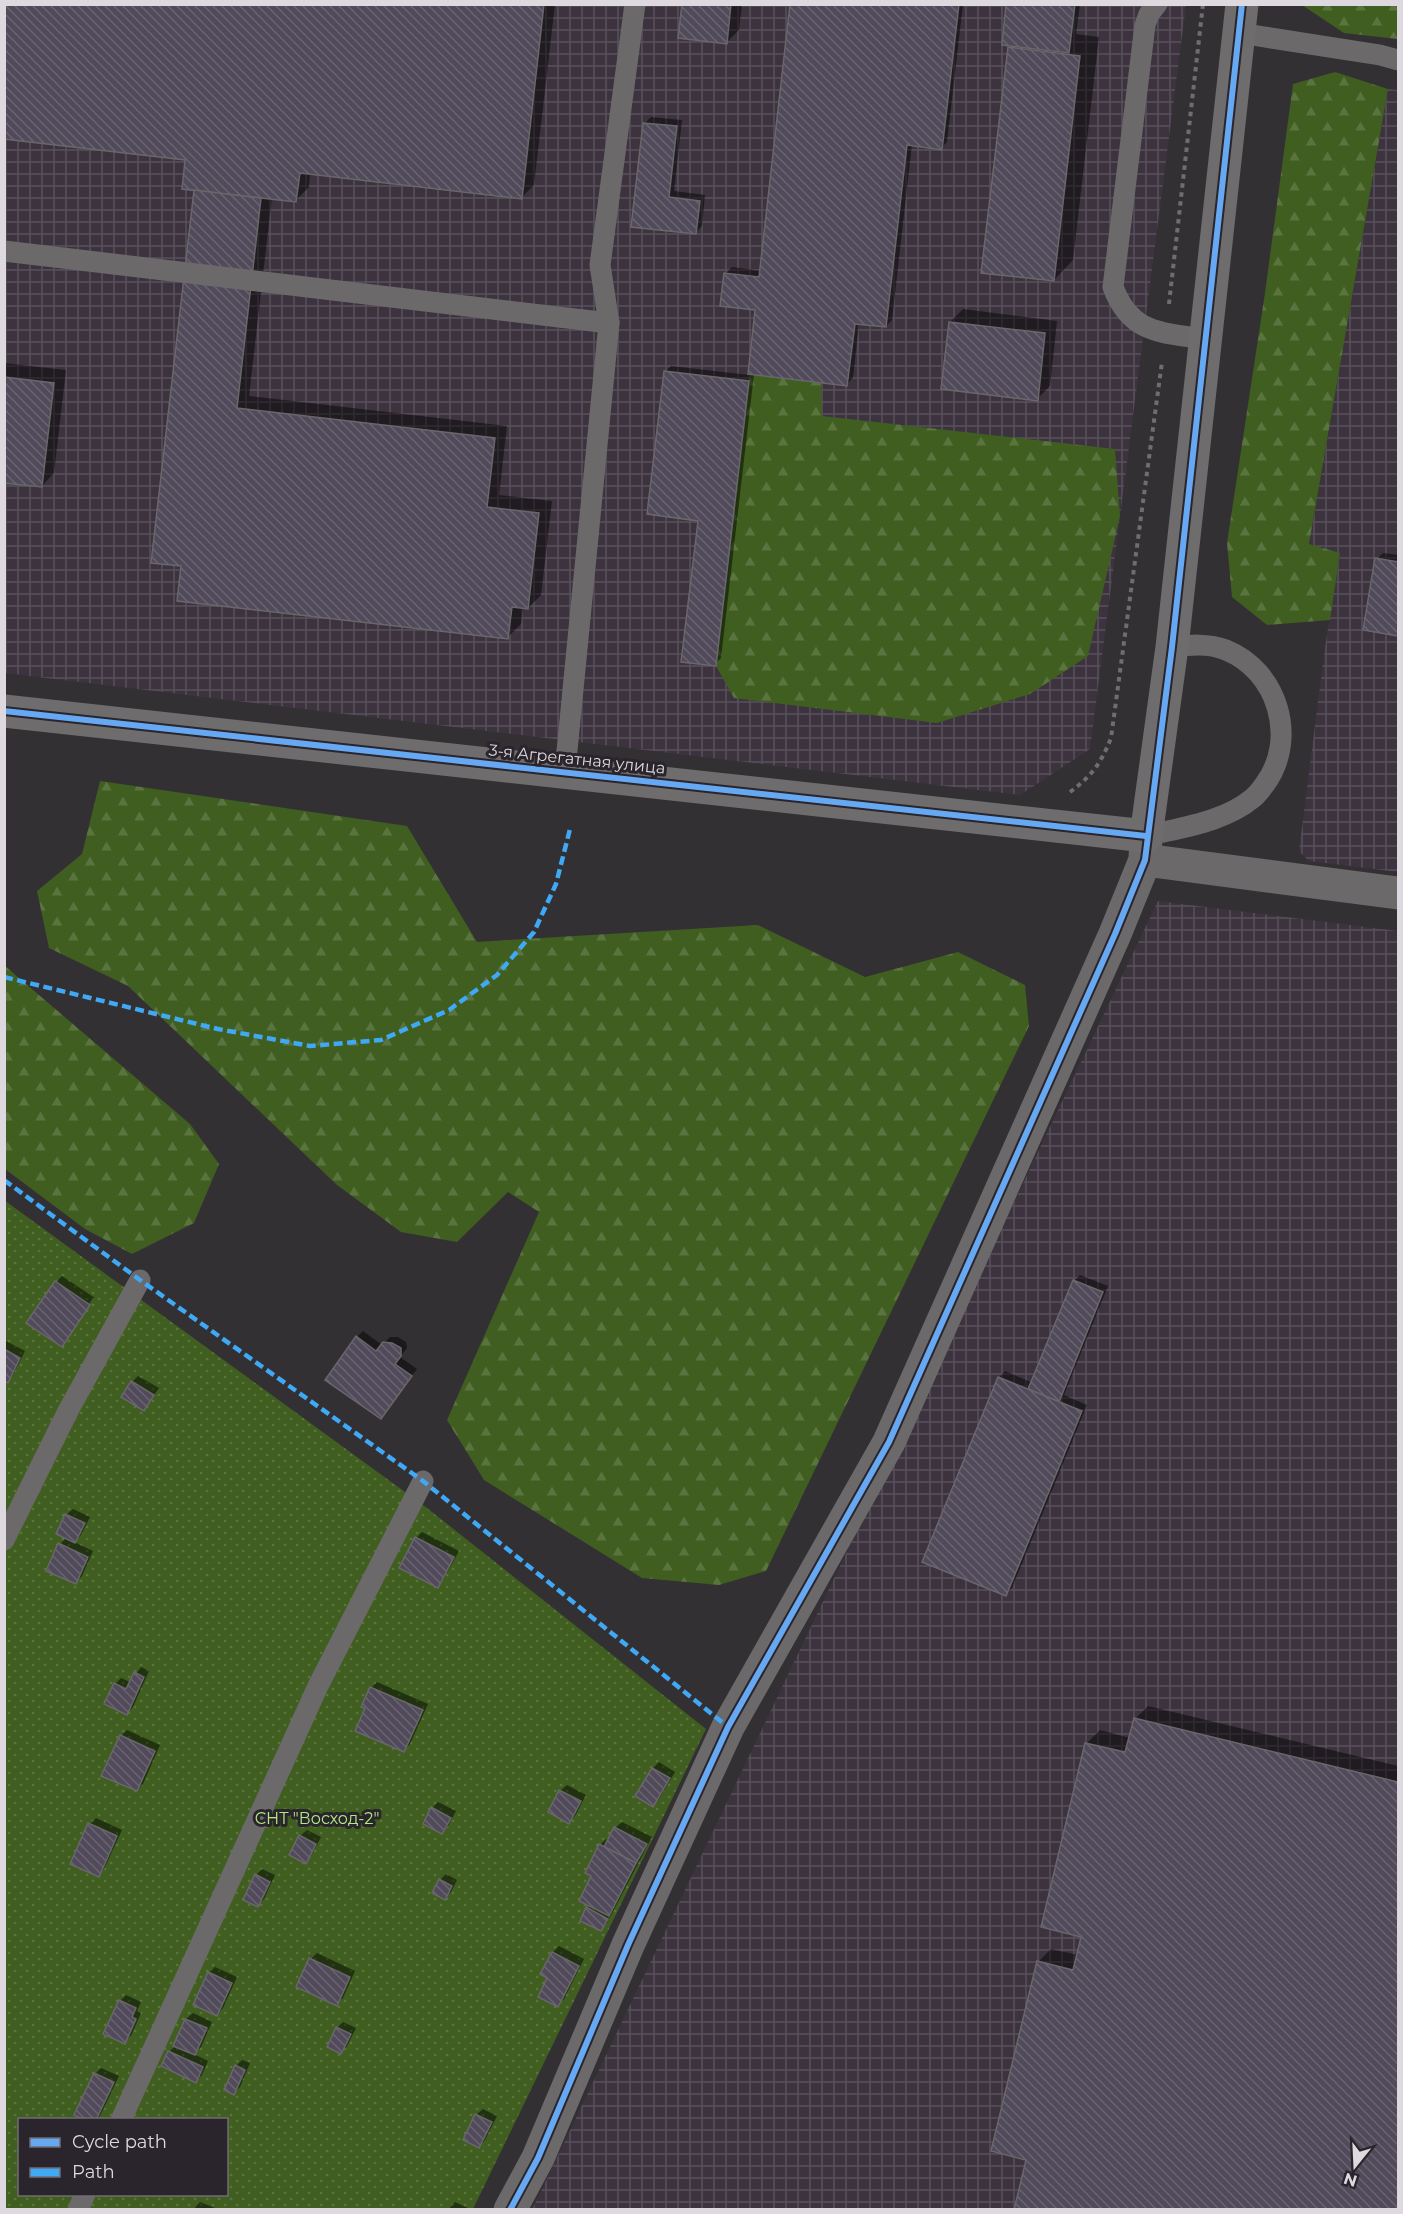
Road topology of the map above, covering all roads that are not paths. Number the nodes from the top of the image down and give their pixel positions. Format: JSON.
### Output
{"nodes":[{"id":1,"x":635,"y":4,"type":"edge"},
{"id":2,"x":1156,"y":4,"type":"edge"},
{"id":3,"x":1240,"y":19,"type":"edge"},
{"id":4,"x":1398,"y":60,"type":"edge"},
{"id":5,"x":4,"y":251,"type":"edge"},
{"id":6,"x":609,"y":323,"type":"junction"},
{"id":7,"x":1205,"y":339,"type":"junction"},
{"id":8,"x":1172,"y":647,"type":"junction"},
{"id":9,"x":4,"y":711,"type":"edge"},
{"id":10,"x":565,"y":771,"type":"junction"},
{"id":11,"x":1146,"y":848,"type":"junction"},
{"id":12,"x":1398,"y":893,"type":"edge"},
{"id":13,"x":140,"y":1280,"type":"dead end"},
{"id":14,"x":423,"y":1481,"type":"dead end"},
{"id":15,"x":4,"y":1540,"type":"edge"},
{"id":16,"x":122,"y":2118,"type":"edge"},
{"id":17,"x":84,"y":2196,"type":"edge"},
{"id":18,"x":78,"y":2210,"type":"edge"},
{"id":19,"x":510,"y":2210,"type":"edge"}],
"edges":[{"from":1,"to":6,"type":"lane"},
{"from":2,"to":7,"type":"lane"},
{"from":3,"to":4,"type":"lane"},
{"from":3,"to":7,"type":"street"},
{"from":5,"to":6,"type":"lane"},
{"from":6,"to":10,"type":"lane"},
{"from":7,"to":8,"type":"street"},
{"from":8,"to":11,"type":"street"},
{"from":8,"to":11,"type":"lane"},
{"from":9,"to":10,"type":"street","name":"3-я Агрегатная улица"},
{"from":10,"to":11,"type":"street","name":"3-я Агрегатная улица"},
{"from":11,"to":12,"type":"street"},
{"from":11,"to":19,"type":"street"},
{"from":13,"to":15,"type":"lane"},
{"from":14,"to":16,"type":"lane"},
{"from":17,"to":18,"type":"lane"}]}
